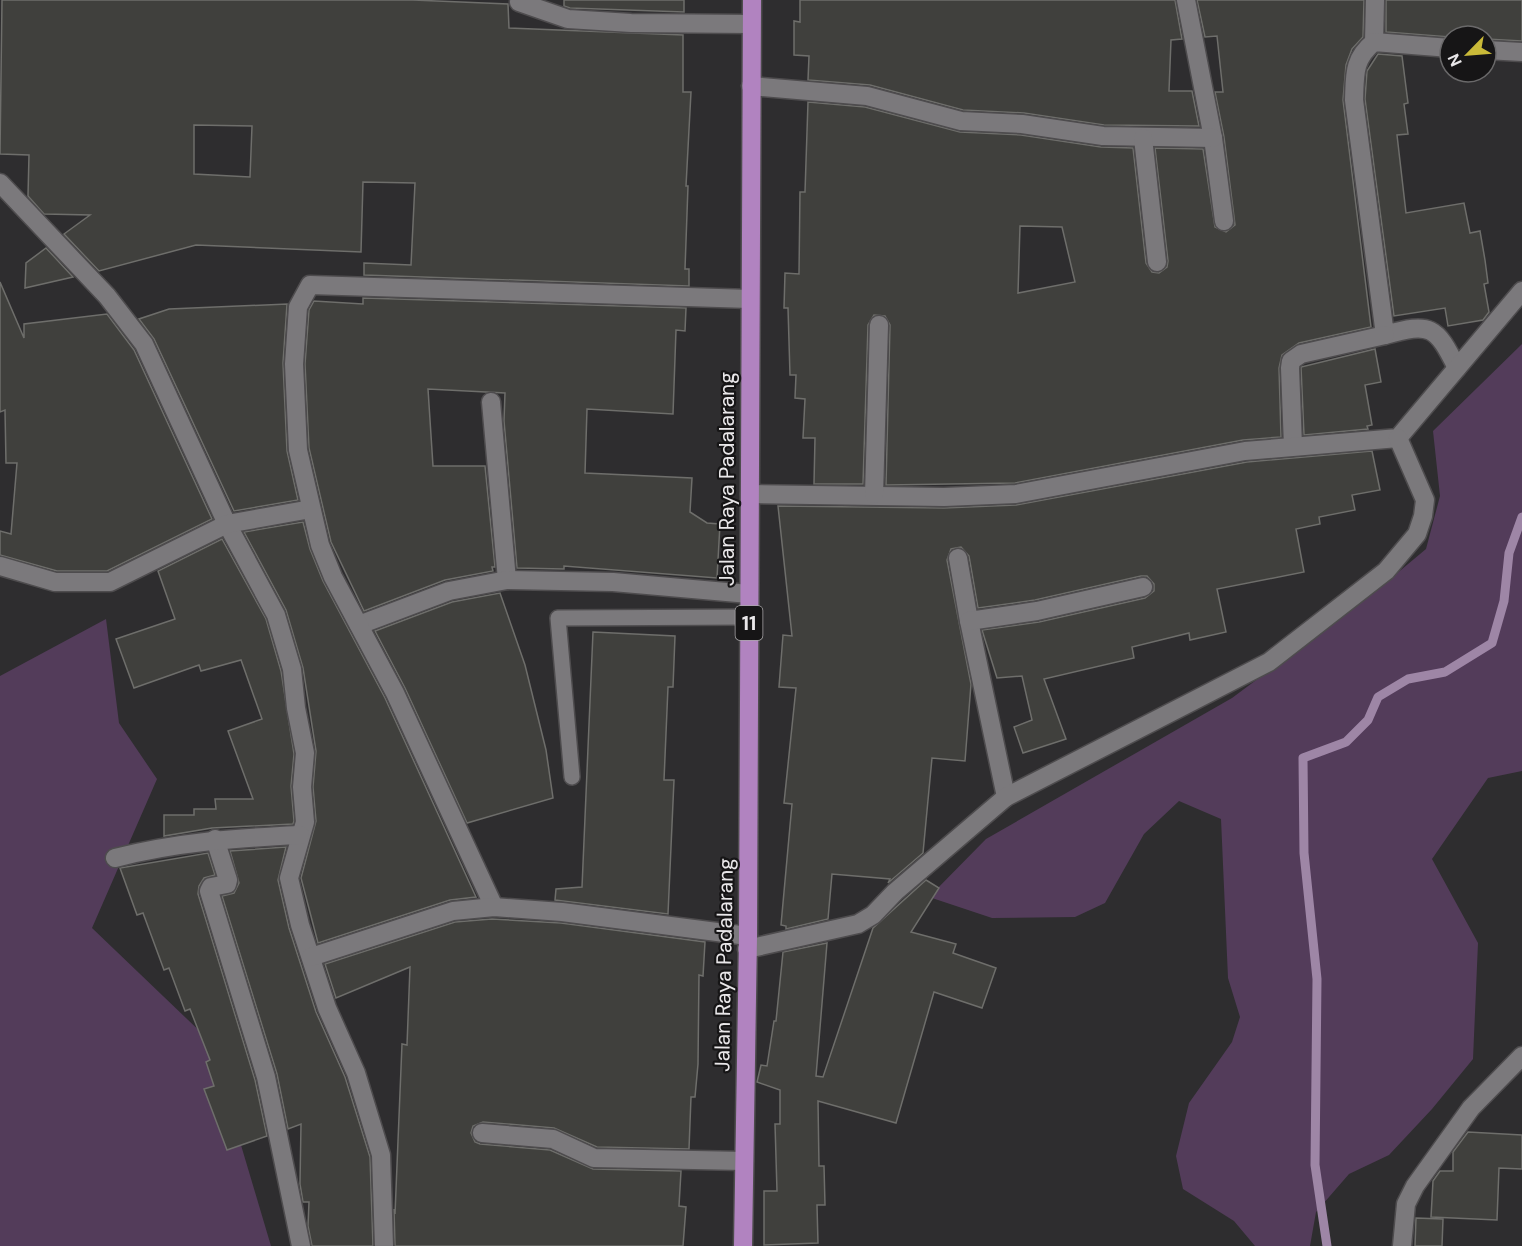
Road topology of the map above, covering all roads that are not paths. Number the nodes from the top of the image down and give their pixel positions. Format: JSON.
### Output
{"nodes":[{"id":1,"x":752,"y":0,"type":"edge"},
{"id":2,"x":1186,"y":0,"type":"edge"},
{"id":3,"x":1375,"y":0,"type":"edge"},
{"id":4,"x":519,"y":2,"type":"dead end"},
{"id":5,"x":751,"y":24,"type":"junction"},
{"id":6,"x":1374,"y":42,"type":"junction"},
{"id":7,"x":1438,"y":47,"type":"edge"},
{"id":8,"x":1498,"y":51,"type":"edge"},
{"id":9,"x":1522,"y":52,"type":"edge"},
{"id":10,"x":751,"y":86,"type":"junction"},
{"id":11,"x":1143,"y":138,"type":"junction"},
{"id":12,"x":1213,"y":138,"type":"junction"},
{"id":13,"x":0,"y":183,"type":"edge"},
{"id":14,"x":1224,"y":221,"type":"dead end"},
{"id":15,"x":1157,"y":262,"type":"dead end"},
{"id":16,"x":1522,"y":291,"type":"edge"},
{"id":17,"x":750,"y":299,"type":"junction"},
{"id":18,"x":879,"y":325,"type":"dead end"},
{"id":19,"x":1385,"y":334,"type":"junction"},
{"id":20,"x":1457,"y":368,"type":"junction"},
{"id":21,"x":491,"y":402,"type":"dead end"},
{"id":22,"x":1398,"y":438,"type":"junction"},
{"id":23,"x":1293,"y":446,"type":"junction"},
{"id":24,"x":750,"y":494,"type":"junction"},
{"id":25,"x":874,"y":494,"type":"junction"},
{"id":26,"x":311,"y":509,"type":"junction"},
{"id":27,"x":227,"y":524,"type":"junction"},
{"id":28,"x":958,"y":558,"type":"dead end"},
{"id":29,"x":0,"y":566,"type":"edge"},
{"id":30,"x":507,"y":580,"type":"junction"},
{"id":31,"x":1143,"y":587,"type":"dead end"},
{"id":32,"x":749,"y":594,"type":"junction"},
{"id":33,"x":749,"y":617,"type":"junction"},
{"id":34,"x":969,"y":621,"type":"junction"},
{"id":35,"x":359,"y":625,"type":"junction"},
{"id":36,"x":572,"y":777,"type":"dead end"},
{"id":37,"x":1006,"y":797,"type":"junction"},
{"id":38,"x":300,"y":835,"type":"junction"},
{"id":39,"x":215,"y":839,"type":"junction"},
{"id":40,"x":115,"y":858,"type":"dead end"},
{"id":41,"x":494,"y":907,"type":"junction"},
{"id":42,"x":747,"y":943,"type":"junction"},
{"id":43,"x":311,"y":957,"type":"junction"},
{"id":44,"x":1522,"y":1056,"type":"edge"},
{"id":45,"x":482,"y":1133,"type":"dead end"},
{"id":46,"x":744,"y":1161,"type":"junction"},
{"id":47,"x":302,"y":1246,"type":"edge"},
{"id":48,"x":384,"y":1246,"type":"edge"},
{"id":49,"x":743,"y":1246,"type":"edge"},
{"id":50,"x":1402,"y":1246,"type":"edge"}],
"edges":[{"from":1,"to":5,"type":"highway","name":"Jalan Raya Padalarang","number":"11"},
{"from":2,"to":12,"type":"street"},
{"from":3,"to":6,"type":"street"},
{"from":4,"to":5,"type":"street"},
{"from":5,"to":10,"type":"highway","name":"Jalan Raya Padalarang","number":"11"},
{"from":6,"to":7,"type":"street"},
{"from":6,"to":19,"type":"street"},
{"from":8,"to":9,"type":"street"},
{"from":10,"to":11,"type":"street"},
{"from":10,"to":17,"type":"highway","name":"Jalan Raya Padalarang","number":"11"},
{"from":11,"to":12,"type":"street"},
{"from":11,"to":15,"type":"street"},
{"from":12,"to":14,"type":"street"},
{"from":13,"to":27,"type":"street"},
{"from":16,"to":20,"type":"street"},
{"from":17,"to":24,"type":"highway","name":"Jalan Raya Padalarang","number":"11"},
{"from":17,"to":26,"type":"street"},
{"from":18,"to":25,"type":"street"},
{"from":19,"to":20,"type":"street"},
{"from":19,"to":23,"type":"street"},
{"from":20,"to":22,"type":"street"},
{"from":21,"to":30,"type":"street"},
{"from":22,"to":23,"type":"street"},
{"from":22,"to":37,"type":"street"},
{"from":23,"to":25,"type":"street"},
{"from":24,"to":25,"type":"street"},
{"from":24,"to":32,"type":"highway","name":"Jalan Raya Padalarang","number":"11"},
{"from":26,"to":27,"type":"street"},
{"from":26,"to":35,"type":"street"},
{"from":27,"to":29,"type":"street"},
{"from":27,"to":38,"type":"street"},
{"from":28,"to":34,"type":"street"},
{"from":30,"to":32,"type":"street"},
{"from":30,"to":35,"type":"street"},
{"from":31,"to":34,"type":"street"},
{"from":32,"to":33,"type":"highway","name":"Jalan Raya Padalarang","number":"11"},
{"from":33,"to":36,"type":"lane"},
{"from":33,"to":42,"type":"highway","name":"Jalan Raya Padalarang","number":"11"},
{"from":34,"to":37,"type":"street"},
{"from":35,"to":41,"type":"street"},
{"from":37,"to":42,"type":"street"},
{"from":38,"to":39,"type":"street"},
{"from":38,"to":43,"type":"street"},
{"from":39,"to":40,"type":"street"},
{"from":39,"to":47,"type":"street"},
{"from":41,"to":42,"type":"street"},
{"from":41,"to":43,"type":"street"},
{"from":42,"to":46,"type":"highway","name":"Jalan Raya Padalarang","number":"11"},
{"from":43,"to":48,"type":"street"},
{"from":44,"to":50,"type":"street"},
{"from":45,"to":46,"type":"street"},
{"from":46,"to":49,"type":"highway","name":"Jalan Raya Padalarang","number":"11"}]}
